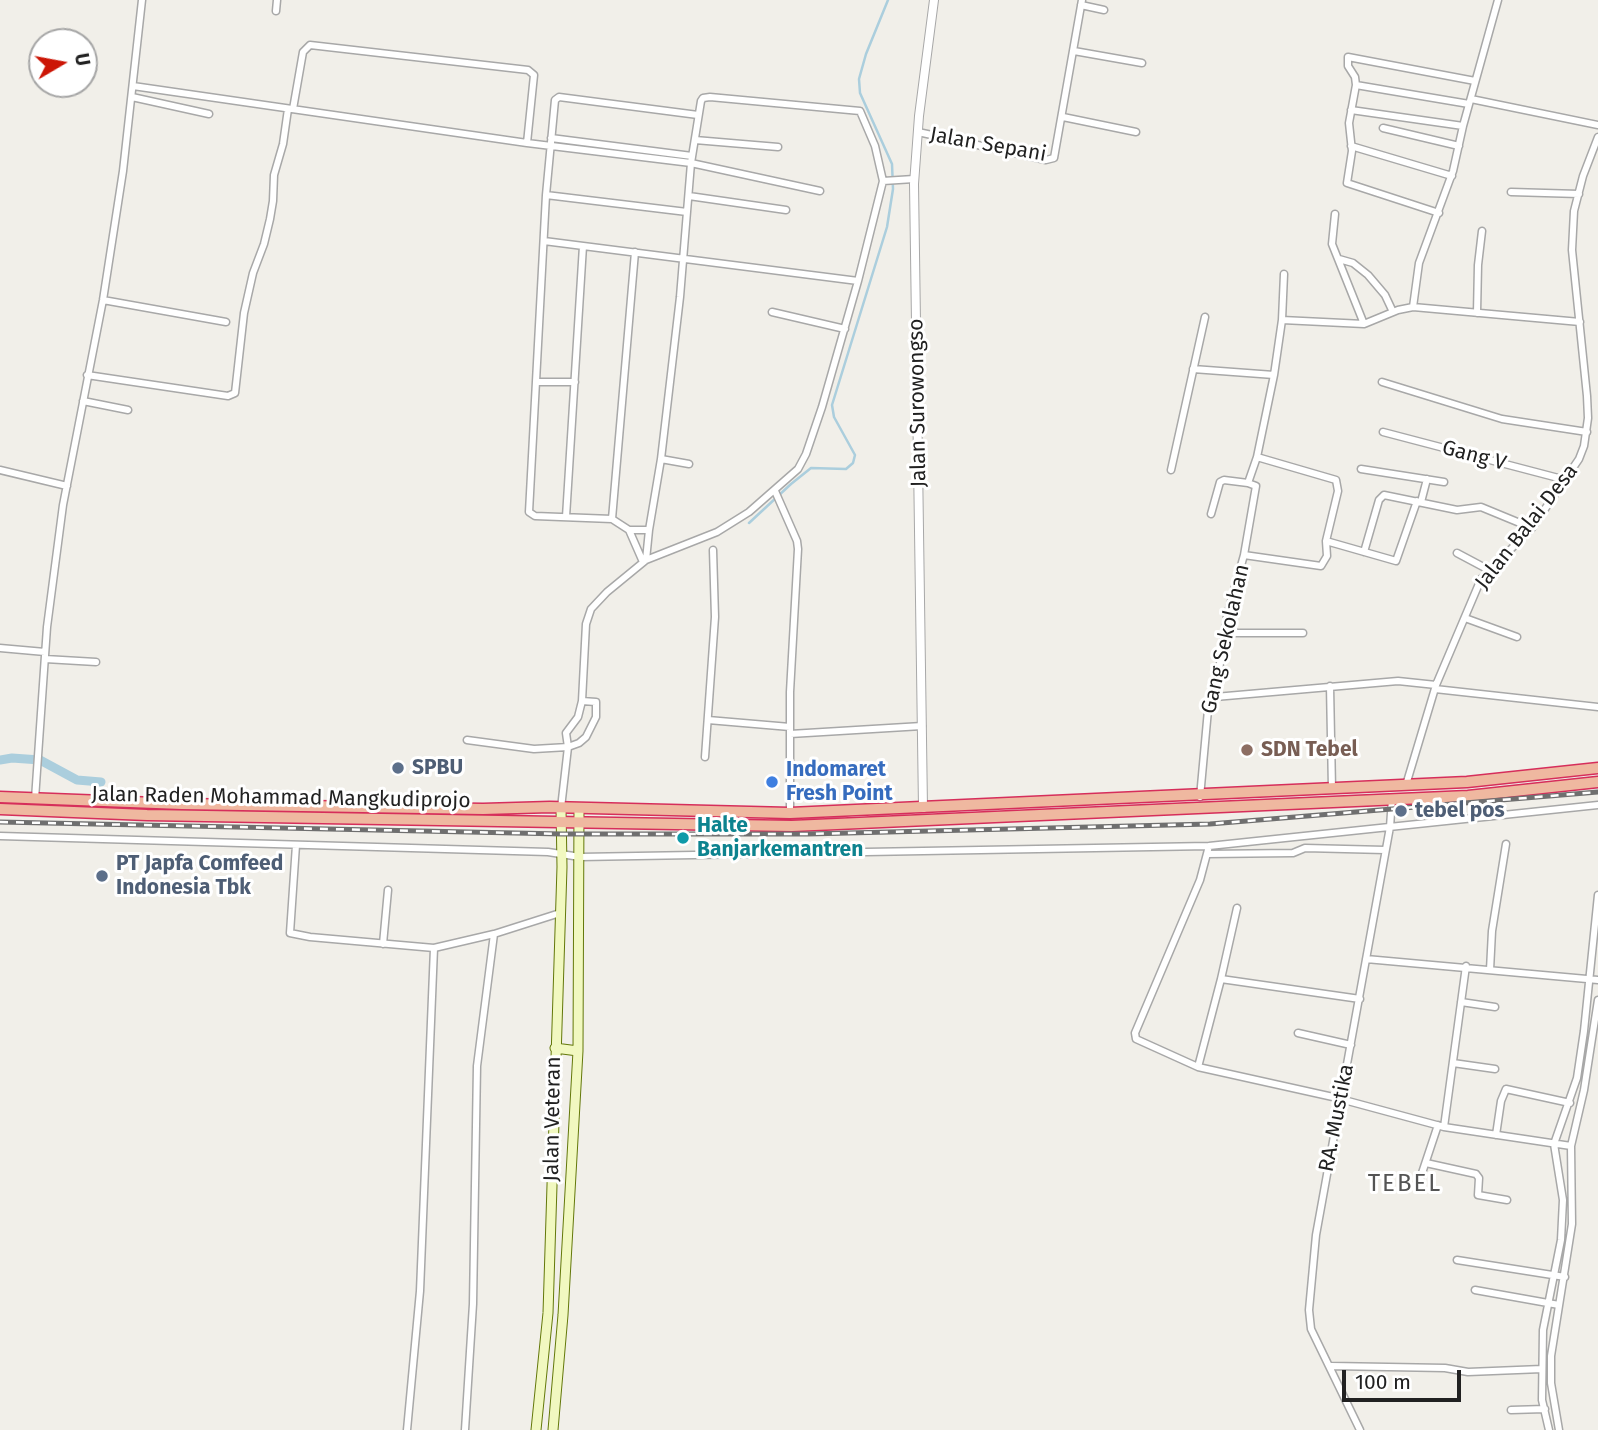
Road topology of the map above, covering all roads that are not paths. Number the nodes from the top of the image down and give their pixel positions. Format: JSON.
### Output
{"nodes":[{"id":1,"x":142,"y":0,"type":"edge"},
{"id":2,"x":277,"y":0,"type":"edge"},
{"id":3,"x":934,"y":0,"type":"edge"},
{"id":4,"x":1497,"y":0,"type":"edge"},
{"id":5,"x":1081,"y":3,"type":"edge"},
{"id":6,"x":1104,"y":10,"type":"dead end"},
{"id":7,"x":276,"y":11,"type":"dead end"},
{"id":8,"x":1074,"y":51,"type":"junction"},
{"id":9,"x":1142,"y":63,"type":"dead end"},
{"id":10,"x":1475,"y":81,"type":"junction"},
{"id":11,"x":1356,"y":85,"type":"junction"},
{"id":12,"x":134,"y":86,"type":"junction"},
{"id":13,"x":132,"y":97,"type":"junction"},
{"id":14,"x":1470,"y":102,"type":"junction"},
{"id":15,"x":291,"y":109,"type":"junction"},
{"id":16,"x":1351,"y":110,"type":"junction"},
{"id":17,"x":209,"y":114,"type":"dead end"},
{"id":18,"x":698,"y":115,"type":"junction"},
{"id":19,"x":1063,"y":117,"type":"junction"},
{"id":20,"x":1598,"y":125,"type":"edge"},
{"id":21,"x":1463,"y":126,"type":"junction"},
{"id":22,"x":1383,"y":128,"type":"dead end"},
{"id":23,"x":918,"y":132,"type":"junction"},
{"id":24,"x":1136,"y":132,"type":"dead end"},
{"id":25,"x":1598,"y":137,"type":"edge"},
{"id":26,"x":551,"y":138,"type":"junction"},
{"id":27,"x":695,"y":140,"type":"junction"},
{"id":28,"x":527,"y":143,"type":"junction"},
{"id":29,"x":550,"y":146,"type":"junction"},
{"id":30,"x":1351,"y":146,"type":"junction"},
{"id":31,"x":1460,"y":146,"type":"junction"},
{"id":32,"x":778,"y":147,"type":"dead end"},
{"id":33,"x":1595,"y":155,"type":"edge"},
{"id":34,"x":692,"y":160,"type":"junction"},
{"id":35,"x":1452,"y":176,"type":"junction"},
{"id":36,"x":914,"y":179,"type":"junction"},
{"id":37,"x":886,"y":181,"type":"junction"},
{"id":38,"x":820,"y":191,"type":"dead end"},
{"id":39,"x":1511,"y":192,"type":"dead end"},
{"id":40,"x":1579,"y":194,"type":"junction"},
{"id":41,"x":546,"y":195,"type":"junction"},
{"id":42,"x":689,"y":196,"type":"junction"},
{"id":43,"x":786,"y":210,"type":"dead end"},
{"id":44,"x":687,"y":212,"type":"junction"},
{"id":45,"x":1439,"y":213,"type":"junction"},
{"id":46,"x":1335,"y":214,"type":"dead end"},
{"id":47,"x":1482,"y":231,"type":"dead end"},
{"id":48,"x":544,"y":241,"type":"junction"},
{"id":49,"x":583,"y":246,"type":"junction"},
{"id":50,"x":635,"y":252,"type":"junction"},
{"id":51,"x":683,"y":258,"type":"junction"},
{"id":52,"x":1339,"y":259,"type":"junction"},
{"id":53,"x":1284,"y":274,"type":"dead end"},
{"id":54,"x":859,"y":281,"type":"junction"},
{"id":55,"x":103,"y":300,"type":"junction"},
{"id":56,"x":1413,"y":307,"type":"junction"},
{"id":57,"x":772,"y":312,"type":"dead end"},
{"id":58,"x":1393,"y":312,"type":"junction"},
{"id":59,"x":1477,"y":313,"type":"junction"},
{"id":60,"x":1205,"y":317,"type":"dead end"},
{"id":61,"x":1282,"y":320,"type":"junction"},
{"id":62,"x":226,"y":322,"type":"dead end"},
{"id":63,"x":1580,"y":322,"type":"junction"},
{"id":64,"x":1364,"y":324,"type":"junction"},
{"id":65,"x":845,"y":328,"type":"junction"},
{"id":66,"x":1194,"y":369,"type":"junction"},
{"id":67,"x":87,"y":375,"type":"junction"},
{"id":68,"x":1274,"y":375,"type":"junction"},
{"id":69,"x":537,"y":382,"type":"junction"},
{"id":70,"x":575,"y":382,"type":"junction"},
{"id":71,"x":1382,"y":382,"type":"dead end"},
{"id":72,"x":83,"y":401,"type":"junction"},
{"id":73,"x":128,"y":410,"type":"dead end"},
{"id":74,"x":1588,"y":418,"type":"junction"},
{"id":75,"x":1598,"y":418,"type":"edge"},
{"id":76,"x":1383,"y":432,"type":"dead end"},
{"id":77,"x":1587,"y":432,"type":"junction"},
{"id":78,"x":1257,"y":457,"type":"junction"},
{"id":79,"x":662,"y":459,"type":"junction"},
{"id":80,"x":690,"y":464,"type":"dead end"},
{"id":81,"x":1361,"y":469,"type":"dead end"},
{"id":82,"x":0,"y":470,"type":"edge"},
{"id":83,"x":1171,"y":470,"type":"dead end"},
{"id":84,"x":1427,"y":479,"type":"junction"},
{"id":85,"x":1566,"y":480,"type":"junction"},
{"id":86,"x":1248,"y":482,"type":"junction"},
{"id":87,"x":1444,"y":482,"type":"dead end"},
{"id":88,"x":66,"y":486,"type":"junction"},
{"id":89,"x":776,"y":492,"type":"junction"},
{"id":90,"x":1419,"y":501,"type":"junction"},
{"id":91,"x":1211,"y":514,"type":"dead end"},
{"id":92,"x":566,"y":517,"type":"junction"},
{"id":93,"x":612,"y":519,"type":"junction"},
{"id":94,"x":1532,"y":528,"type":"junction"},
{"id":95,"x":629,"y":530,"type":"junction"},
{"id":96,"x":649,"y":530,"type":"junction"},
{"id":97,"x":1326,"y":541,"type":"junction"},
{"id":98,"x":713,"y":550,"type":"dead end"},
{"id":99,"x":1364,"y":552,"type":"junction"},
{"id":100,"x":1457,"y":553,"type":"dead end"},
{"id":101,"x":1244,"y":555,"type":"junction"},
{"id":102,"x":645,"y":561,"type":"junction"},
{"id":103,"x":1489,"y":570,"type":"junction"},
{"id":104,"x":1465,"y":618,"type":"junction"},
{"id":105,"x":1303,"y":633,"type":"dead end"},
{"id":106,"x":1224,"y":634,"type":"junction"},
{"id":107,"x":1517,"y":637,"type":"dead end"},
{"id":108,"x":0,"y":648,"type":"edge"},
{"id":109,"x":45,"y":656,"type":"junction"},
{"id":110,"x":96,"y":662,"type":"dead end"},
{"id":111,"x":1329,"y":686,"type":"junction"},
{"id":112,"x":1435,"y":687,"type":"junction"},
{"id":113,"x":1215,"y":698,"type":"junction"},
{"id":114,"x":584,"y":701,"type":"junction"},
{"id":115,"x":1598,"y":707,"type":"edge"},
{"id":116,"x":708,"y":720,"type":"junction"},
{"id":117,"x":922,"y":726,"type":"junction"},
{"id":118,"x":790,"y":730,"type":"junction"},
{"id":119,"x":467,"y":740,"type":"dead end"},
{"id":120,"x":570,"y":744,"type":"junction"},
{"id":121,"x":705,"y":757,"type":"dead end"},
{"id":122,"x":1598,"y":768,"type":"edge"},
{"id":123,"x":1598,"y":782,"type":"edge"},
{"id":124,"x":1406,"y":785,"type":"junction"},
{"id":125,"x":1332,"y":789,"type":"junction"},
{"id":126,"x":1200,"y":795,"type":"junction"},
{"id":127,"x":0,"y":797,"type":"edge"},
{"id":128,"x":1392,"y":797,"type":"junction"},
{"id":129,"x":35,"y":799,"type":"junction"},
{"id":130,"x":1598,"y":805,"type":"edge"},
{"id":131,"x":561,"y":807,"type":"junction"},
{"id":132,"x":579,"y":808,"type":"junction"},
{"id":133,"x":923,"y":808,"type":"junction"},
{"id":134,"x":1200,"y":808,"type":"junction"},
{"id":135,"x":0,"y":809,"type":"edge"},
{"id":136,"x":790,"y":813,"type":"junction"},
{"id":137,"x":561,"y":821,"type":"junction"},
{"id":138,"x":579,"y":822,"type":"junction"},
{"id":139,"x":1390,"y":827,"type":"junction"},
{"id":140,"x":0,"y":836,"type":"edge"},
{"id":141,"x":1506,"y":844,"type":"dead end"},
{"id":142,"x":296,"y":845,"type":"junction"},
{"id":143,"x":1209,"y":846,"type":"junction"},
{"id":144,"x":1385,"y":850,"type":"junction"},
{"id":145,"x":1208,"y":854,"type":"junction"},
{"id":146,"x":562,"y":856,"type":"junction"},
{"id":147,"x":580,"y":857,"type":"junction"},
{"id":148,"x":388,"y":890,"type":"dead end"},
{"id":149,"x":1598,"y":895,"type":"edge"},
{"id":150,"x":1237,"y":908,"type":"dead end"},
{"id":151,"x":560,"y":913,"type":"junction"},
{"id":152,"x":494,"y":934,"type":"junction"},
{"id":153,"x":383,"y":944,"type":"junction"},
{"id":154,"x":434,"y":948,"type":"junction"},
{"id":155,"x":1366,"y":959,"type":"junction"},
{"id":156,"x":1465,"y":966,"type":"junction"},
{"id":157,"x":1490,"y":970,"type":"junction"},
{"id":158,"x":1221,"y":979,"type":"junction"},
{"id":159,"x":1593,"y":979,"type":"edge"},
{"id":160,"x":1360,"y":999,"type":"junction"},
{"id":161,"x":1598,"y":1000,"type":"edge"},
{"id":162,"x":1461,"y":1002,"type":"junction"},
{"id":163,"x":1494,"y":1007,"type":"dead end"},
{"id":164,"x":1298,"y":1033,"type":"dead end"},
{"id":165,"x":1351,"y":1045,"type":"junction"},
{"id":166,"x":555,"y":1048,"type":"junction"},
{"id":167,"x":578,"y":1051,"type":"junction"},
{"id":168,"x":1452,"y":1063,"type":"junction"},
{"id":169,"x":1198,"y":1067,"type":"junction"},
{"id":170,"x":1495,"y":1069,"type":"dead end"},
{"id":171,"x":1339,"y":1098,"type":"junction"},
{"id":172,"x":1570,"y":1103,"type":"junction"},
{"id":173,"x":1441,"y":1126,"type":"junction"},
{"id":174,"x":1496,"y":1135,"type":"junction"},
{"id":175,"x":1556,"y":1144,"type":"junction"},
{"id":176,"x":1568,"y":1146,"type":"junction"},
{"id":177,"x":1426,"y":1163,"type":"junction"},
{"id":178,"x":1419,"y":1185,"type":"dead end"},
{"id":179,"x":1507,"y":1200,"type":"dead end"},
{"id":180,"x":1457,"y":1260,"type":"dead end"},
{"id":181,"x":1559,"y":1276,"type":"junction"},
{"id":182,"x":1475,"y":1290,"type":"dead end"},
{"id":183,"x":1553,"y":1304,"type":"junction"},
{"id":184,"x":1331,"y":1366,"type":"junction"},
{"id":185,"x":1546,"y":1369,"type":"junction"},
{"id":186,"x":1548,"y":1408,"type":"junction"},
{"id":187,"x":1511,"y":1410,"type":"dead end"},
{"id":188,"x":407,"y":1430,"type":"edge"},
{"id":189,"x":465,"y":1430,"type":"edge"},
{"id":190,"x":536,"y":1430,"type":"edge"},
{"id":191,"x":553,"y":1430,"type":"edge"},
{"id":192,"x":1360,"y":1430,"type":"edge"},
{"id":193,"x":1549,"y":1430,"type":"edge"},
{"id":194,"x":1559,"y":1430,"type":"edge"}],
"edges":[{"from":1,"to":12,"type":"street"},
{"from":2,"to":7,"type":"street"},
{"from":3,"to":23,"type":"street","name":"Jalan Surowongso"},
{"from":4,"to":10,"type":"street"},
{"from":5,"to":6,"type":"street"},
{"from":5,"to":8,"type":"street"},
{"from":8,"to":9,"type":"street"},
{"from":8,"to":19,"type":"street"},
{"from":10,"to":11,"type":"street"},
{"from":10,"to":14,"type":"street"},
{"from":11,"to":14,"type":"street"},
{"from":11,"to":16,"type":"street"},
{"from":12,"to":13,"type":"street"},
{"from":12,"to":15,"type":"street"},
{"from":13,"to":17,"type":"street"},
{"from":13,"to":55,"type":"street"},
{"from":14,"to":20,"type":"street"},
{"from":14,"to":21,"type":"street"},
{"from":15,"to":28,"type":"street"},
{"from":15,"to":28,"type":"street"},
{"from":15,"to":67,"type":"street"},
{"from":16,"to":21,"type":"street"},
{"from":16,"to":30,"type":"street"},
{"from":18,"to":26,"type":"street"},
{"from":18,"to":27,"type":"street"},
{"from":18,"to":37,"type":"street"},
{"from":19,"to":23,"type":"street","name":"Jalan Sepani"},
{"from":19,"to":24,"type":"street"},
{"from":21,"to":31,"type":"street"},
{"from":22,"to":31,"type":"street"},
{"from":23,"to":36,"type":"street","name":"Jalan Surowongso"},
{"from":25,"to":33,"type":"street","name":"Jalan Balai Desa"},
{"from":26,"to":29,"type":"street"},
{"from":26,"to":34,"type":"street"},
{"from":27,"to":32,"type":"street"},
{"from":27,"to":34,"type":"street"},
{"from":28,"to":29,"type":"street"},
{"from":29,"to":34,"type":"street"},
{"from":29,"to":41,"type":"street"},
{"from":30,"to":35,"type":"street"},
{"from":30,"to":45,"type":"street"},
{"from":31,"to":35,"type":"street"},
{"from":33,"to":40,"type":"street","name":"Jalan Balai Desa"},
{"from":34,"to":38,"type":"street"},
{"from":34,"to":42,"type":"street"},
{"from":35,"to":45,"type":"street"},
{"from":36,"to":37,"type":"street"},
{"from":36,"to":117,"type":"street","name":"Jalan Surowongso"},
{"from":37,"to":54,"type":"street"},
{"from":39,"to":40,"type":"street"},
{"from":40,"to":63,"type":"street","name":"Jalan Balai Desa"},
{"from":41,"to":44,"type":"street"},
{"from":41,"to":48,"type":"street"},
{"from":42,"to":43,"type":"street"},
{"from":42,"to":44,"type":"street"},
{"from":44,"to":51,"type":"street"},
{"from":45,"to":56,"type":"street"},
{"from":46,"to":52,"type":"street"},
{"from":47,"to":59,"type":"street"},
{"from":48,"to":49,"type":"street"},
{"from":48,"to":69,"type":"street"},
{"from":49,"to":50,"type":"street"},
{"from":49,"to":70,"type":"street"},
{"from":50,"to":51,"type":"street"},
{"from":50,"to":93,"type":"street"},
{"from":51,"to":54,"type":"street"},
{"from":51,"to":79,"type":"street"},
{"from":52,"to":58,"type":"street"},
{"from":52,"to":64,"type":"street"},
{"from":53,"to":61,"type":"street"},
{"from":54,"to":65,"type":"street"},
{"from":55,"to":62,"type":"street"},
{"from":55,"to":67,"type":"street"},
{"from":56,"to":58,"type":"street"},
{"from":56,"to":59,"type":"street"},
{"from":57,"to":65,"type":"street"},
{"from":58,"to":64,"type":"street"},
{"from":59,"to":63,"type":"street"},
{"from":60,"to":66,"type":"street"},
{"from":61,"to":64,"type":"street"},
{"from":61,"to":68,"type":"street"},
{"from":63,"to":74,"type":"street","name":"Jalan Balai Desa"},
{"from":65,"to":89,"type":"street"},
{"from":66,"to":68,"type":"street"},
{"from":66,"to":83,"type":"street"},
{"from":67,"to":72,"type":"street"},
{"from":68,"to":78,"type":"street"},
{"from":69,"to":70,"type":"street"},
{"from":69,"to":92,"type":"street"},
{"from":70,"to":92,"type":"street"},
{"from":71,"to":77,"type":"street"},
{"from":72,"to":73,"type":"street"},
{"from":72,"to":88,"type":"street"},
{"from":74,"to":75,"type":"street"},
{"from":74,"to":77,"type":"street","name":"Jalan Balai Desa"},
{"from":76,"to":85,"type":"street","name":"Gang V"},
{"from":77,"to":85,"type":"street","name":"Jalan Balai Desa"},
{"from":78,"to":86,"type":"street"},
{"from":78,"to":97,"type":"street"},
{"from":79,"to":80,"type":"street"},
{"from":79,"to":96,"type":"street"},
{"from":81,"to":84,"type":"street"},
{"from":82,"to":88,"type":"street"},
{"from":84,"to":87,"type":"street"},
{"from":84,"to":90,"type":"street"},
{"from":85,"to":94,"type":"street","name":"Jalan Balai Desa"},
{"from":86,"to":91,"type":"street"},
{"from":86,"to":101,"type":"street"},
{"from":88,"to":109,"type":"street"},
{"from":89,"to":102,"type":"street"},
{"from":89,"to":118,"type":"street"},
{"from":90,"to":94,"type":"street"},
{"from":90,"to":99,"type":"street"},
{"from":90,"to":99,"type":"street"},
{"from":92,"to":93,"type":"street"},
{"from":93,"to":95,"type":"street"},
{"from":94,"to":103,"type":"street","name":"Jalan Balai Desa"},
{"from":95,"to":96,"type":"street"},
{"from":95,"to":102,"type":"street"},
{"from":96,"to":102,"type":"street"},
{"from":97,"to":99,"type":"street"},
{"from":97,"to":101,"type":"street","name":"Gang Sekolahan"},
{"from":98,"to":116,"type":"street"},
{"from":100,"to":103,"type":"street"},
{"from":101,"to":106,"type":"street","name":"Gang Sekolahan"},
{"from":102,"to":114,"type":"street"},
{"from":103,"to":104,"type":"street","name":"Jalan Balai Desa"},
{"from":104,"to":107,"type":"street"},
{"from":104,"to":112,"type":"street","name":"Jalan Balai Desa"},
{"from":105,"to":106,"type":"street"},
{"from":106,"to":113,"type":"street","name":"Gang Sekolahan"},
{"from":108,"to":109,"type":"street"},
{"from":109,"to":110,"type":"street"},
{"from":109,"to":129,"type":"street"},
{"from":111,"to":112,"type":"street"},
{"from":111,"to":113,"type":"street"},
{"from":111,"to":125,"type":"street"},
{"from":112,"to":115,"type":"street"},
{"from":112,"to":124,"type":"street","name":"Jalan Balai Desa"},
{"from":113,"to":126,"type":"street","name":"Gang Sekolahan"},
{"from":114,"to":120,"type":"street"},
{"from":114,"to":120,"type":"street"},
{"from":116,"to":118,"type":"street"},
{"from":116,"to":121,"type":"street"},
{"from":117,"to":118,"type":"street"},
{"from":117,"to":133,"type":"street","name":"Jalan Surowongso"},
{"from":118,"to":136,"type":"street"},
{"from":119,"to":120,"type":"street"},
{"from":120,"to":131,"type":"street"},
{"from":122,"to":124,"type":"highway","name":"Jalan Raden Mohammad Mangkudiprojo"},
{"from":123,"to":128,"type":"highway","name":"Jalan Raden Mohammad Mangkudiprojo"},
{"from":124,"to":125,"type":"highway","name":"Jalan Raden Mohammad Mangkudiprojo"},
{"from":125,"to":126,"type":"highway","name":"Jalan Raden Mohammad Mangkudiprojo"},
{"from":126,"to":133,"type":"highway","name":"Jalan Raden Mohammad Mangkudiprojo"},
{"from":126,"to":134,"type":"street","name":"Gang Sekolahan"},
{"from":127,"to":129,"type":"highway","name":"Jalan Raden Mohammad Mangkudiprojo"},
{"from":128,"to":134,"type":"highway","name":"Jalan Raden Mohammad Mangkudiprojo"},
{"from":128,"to":139,"type":"street","name":"RA. Mustika"},
{"from":129,"to":131,"type":"highway","name":"Jalan Raden Mohammad Mangkudiprojo"},
{"from":130,"to":139,"type":"street"},
{"from":131,"to":132,"type":"highway","name":"Jalan Raden Mohammad Mangkudiprojo"},
{"from":131,"to":137,"type":"main road","name":"Jalan Veteran"},
{"from":132,"to":136,"type":"highway","name":"Jalan Raden Mohammad Mangkudiprojo"},
{"from":132,"to":138,"type":"main road","name":"Jalan Veteran"},
{"from":133,"to":136,"type":"highway","name":"Jalan Raden Mohammad Mangkudiprojo"},
{"from":134,"to":138,"type":"highway","name":"Jalan Raden Mohammad Mangkudiprojo"},
{"from":135,"to":137,"type":"highway","name":"Jalan Raden Mohammad Mangkudiprojo"},
{"from":137,"to":138,"type":"highway","name":"Jalan Raden Mohammad Mangkudiprojo"},
{"from":137,"to":146,"type":"main road","name":"Jalan Veteran"},
{"from":138,"to":147,"type":"main road","name":"Jalan Veteran"},
{"from":139,"to":143,"type":"street"},
{"from":139,"to":144,"type":"street","name":"RA. Mustika"},
{"from":140,"to":142,"type":"street"},
{"from":141,"to":157,"type":"street"},
{"from":142,"to":146,"type":"street"},
{"from":142,"to":153,"type":"street"},
{"from":143,"to":145,"type":"street"},
{"from":143,"to":147,"type":"street"},
{"from":144,"to":145,"type":"street"},
{"from":144,"to":155,"type":"street","name":"RA. Mustika"},
{"from":145,"to":169,"type":"street"},
{"from":146,"to":147,"type":"street"},
{"from":146,"to":151,"type":"main road","name":"Jalan Veteran"},
{"from":147,"to":167,"type":"main road","name":"Jalan Veteran"},
{"from":148,"to":153,"type":"street"},
{"from":149,"to":159,"type":"street"},
{"from":150,"to":158,"type":"street"},
{"from":151,"to":152,"type":"street"},
{"from":151,"to":166,"type":"main road","name":"Jalan Veteran"},
{"from":152,"to":154,"type":"street"},
{"from":152,"to":189,"type":"street"},
{"from":153,"to":154,"type":"street"},
{"from":154,"to":188,"type":"street"},
{"from":155,"to":156,"type":"street"},
{"from":155,"to":160,"type":"street","name":"RA. Mustika"},
{"from":156,"to":157,"type":"street"},
{"from":156,"to":162,"type":"street"},
{"from":157,"to":159,"type":"street"},
{"from":158,"to":160,"type":"street"},
{"from":158,"to":169,"type":"street"},
{"from":159,"to":172,"type":"street"},
{"from":160,"to":165,"type":"street","name":"RA. Mustika"},
{"from":161,"to":176,"type":"street"},
{"from":162,"to":163,"type":"street"},
{"from":162,"to":168,"type":"street"},
{"from":164,"to":165,"type":"street"},
{"from":165,"to":171,"type":"street","name":"RA. Mustika"},
{"from":166,"to":167,"type":"main road"},
{"from":166,"to":190,"type":"main road","name":"Jalan Veteran"},
{"from":167,"to":191,"type":"main road","name":"Jalan Veteran"},
{"from":168,"to":170,"type":"street"},
{"from":168,"to":173,"type":"street"},
{"from":169,"to":171,"type":"street"},
{"from":171,"to":173,"type":"street"},
{"from":171,"to":184,"type":"street","name":"RA. Mustika"},
{"from":172,"to":174,"type":"street"},
{"from":172,"to":175,"type":"street"},
{"from":173,"to":174,"type":"street"},
{"from":173,"to":177,"type":"street"},
{"from":174,"to":175,"type":"street"},
{"from":175,"to":176,"type":"street"},
{"from":175,"to":181,"type":"street"},
{"from":176,"to":181,"type":"street"},
{"from":177,"to":178,"type":"street"},
{"from":177,"to":179,"type":"street"},
{"from":180,"to":181,"type":"street"},
{"from":181,"to":183,"type":"street"},
{"from":181,"to":183,"type":"street"},
{"from":182,"to":183,"type":"street"},
{"from":183,"to":185,"type":"street"},
{"from":183,"to":185,"type":"street"},
{"from":184,"to":185,"type":"street"},
{"from":184,"to":192,"type":"street","name":"RA. Mustika"},
{"from":185,"to":186,"type":"street"},
{"from":185,"to":186,"type":"street"},
{"from":186,"to":187,"type":"street"},
{"from":186,"to":193,"type":"street"},
{"from":186,"to":194,"type":"street"}]}
